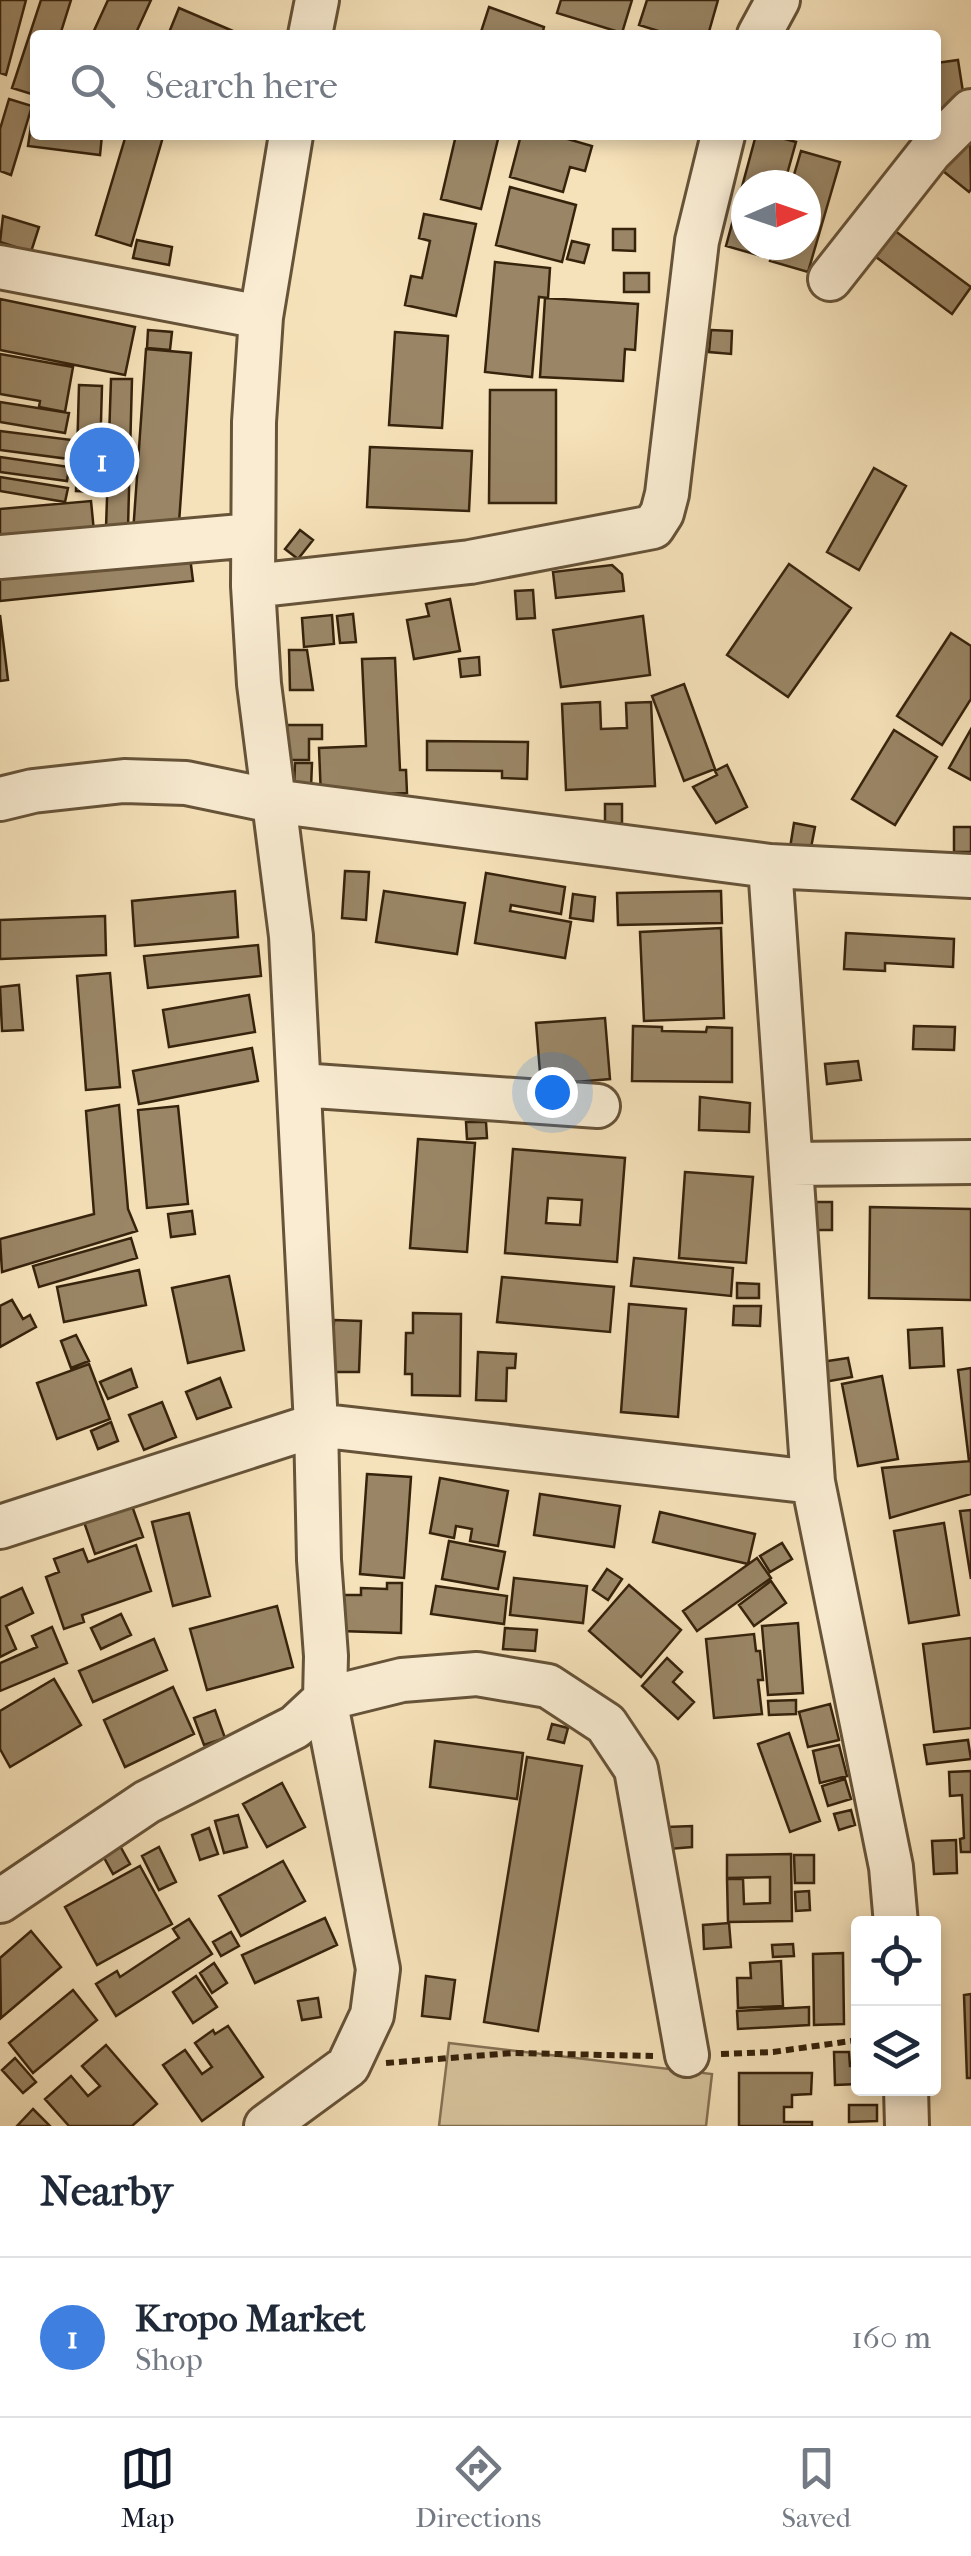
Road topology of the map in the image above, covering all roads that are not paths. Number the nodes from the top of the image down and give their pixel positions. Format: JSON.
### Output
{"nodes":[{"id":1,"x":317,"y":0,"type":"edge"},
{"id":2,"x":778,"y":0,"type":"edge"},
{"id":3,"x":311,"y":30,"type":"edge"},
{"id":4,"x":762,"y":30,"type":"edge"},
{"id":5,"x":971,"y":111,"type":"edge"},
{"id":6,"x":290,"y":140,"type":"edge"},
{"id":7,"x":722,"y":140,"type":"edge"},
{"id":8,"x":0,"y":267,"type":"edge"},
{"id":9,"x":830,"y":279,"type":"dead end"},
{"id":10,"x":261,"y":318,"type":"junction"},
{"id":11,"x":253,"y":534,"type":"junction"},
{"id":12,"x":0,"y":557,"type":"edge"},
{"id":13,"x":252,"y":586,"type":"junction"},
{"id":14,"x":0,"y":799,"type":"edge"},
{"id":15,"x":273,"y":801,"type":"junction"},
{"id":16,"x":770,"y":866,"type":"junction"},
{"id":17,"x":971,"y":876,"type":"edge"},
{"id":18,"x":300,"y":1085,"type":"junction"},
{"id":19,"x":598,"y":1106,"type":"dead end"},
{"id":20,"x":971,"y":1162,"type":"edge"},
{"id":21,"x":792,"y":1164,"type":"junction"},
{"id":22,"x":316,"y":1425,"type":"junction"},
{"id":23,"x":813,"y":1482,"type":"junction"},
{"id":24,"x":0,"y":1527,"type":"edge"},
{"id":25,"x":325,"y":1699,"type":"junction"},
{"id":26,"x":0,"y":1901,"type":"edge"},
{"id":27,"x":895,"y":1916,"type":"edge"},
{"id":28,"x":687,"y":2055,"type":"road end"},
{"id":29,"x":906,"y":2096,"type":"edge"},
{"id":30,"x":266,"y":2126,"type":"edge"},
{"id":31,"x":907,"y":2126,"type":"edge"}],
"edges":[{"from":1,"to":3,"type":"street"},
{"from":2,"to":4,"type":"street"},
{"from":5,"to":9,"type":"street"},
{"from":6,"to":10,"type":"street"},
{"from":7,"to":13,"type":"street"},
{"from":8,"to":10,"type":"street"},
{"from":10,"to":11,"type":"street"},
{"from":11,"to":12,"type":"street"},
{"from":11,"to":13,"type":"street"},
{"from":13,"to":15,"type":"street"},
{"from":14,"to":15,"type":"street"},
{"from":15,"to":16,"type":"street"},
{"from":15,"to":18,"type":"street"},
{"from":16,"to":17,"type":"street"},
{"from":16,"to":21,"type":"street"},
{"from":18,"to":19,"type":"street"},
{"from":18,"to":22,"type":"street"},
{"from":20,"to":21,"type":"street"},
{"from":21,"to":23,"type":"street"},
{"from":22,"to":23,"type":"street"},
{"from":22,"to":24,"type":"street"},
{"from":22,"to":25,"type":"street"},
{"from":23,"to":27,"type":"street"},
{"from":25,"to":26,"type":"street"},
{"from":25,"to":28,"type":"street"},
{"from":25,"to":30,"type":"street"},
{"from":29,"to":31,"type":"street"}]}
